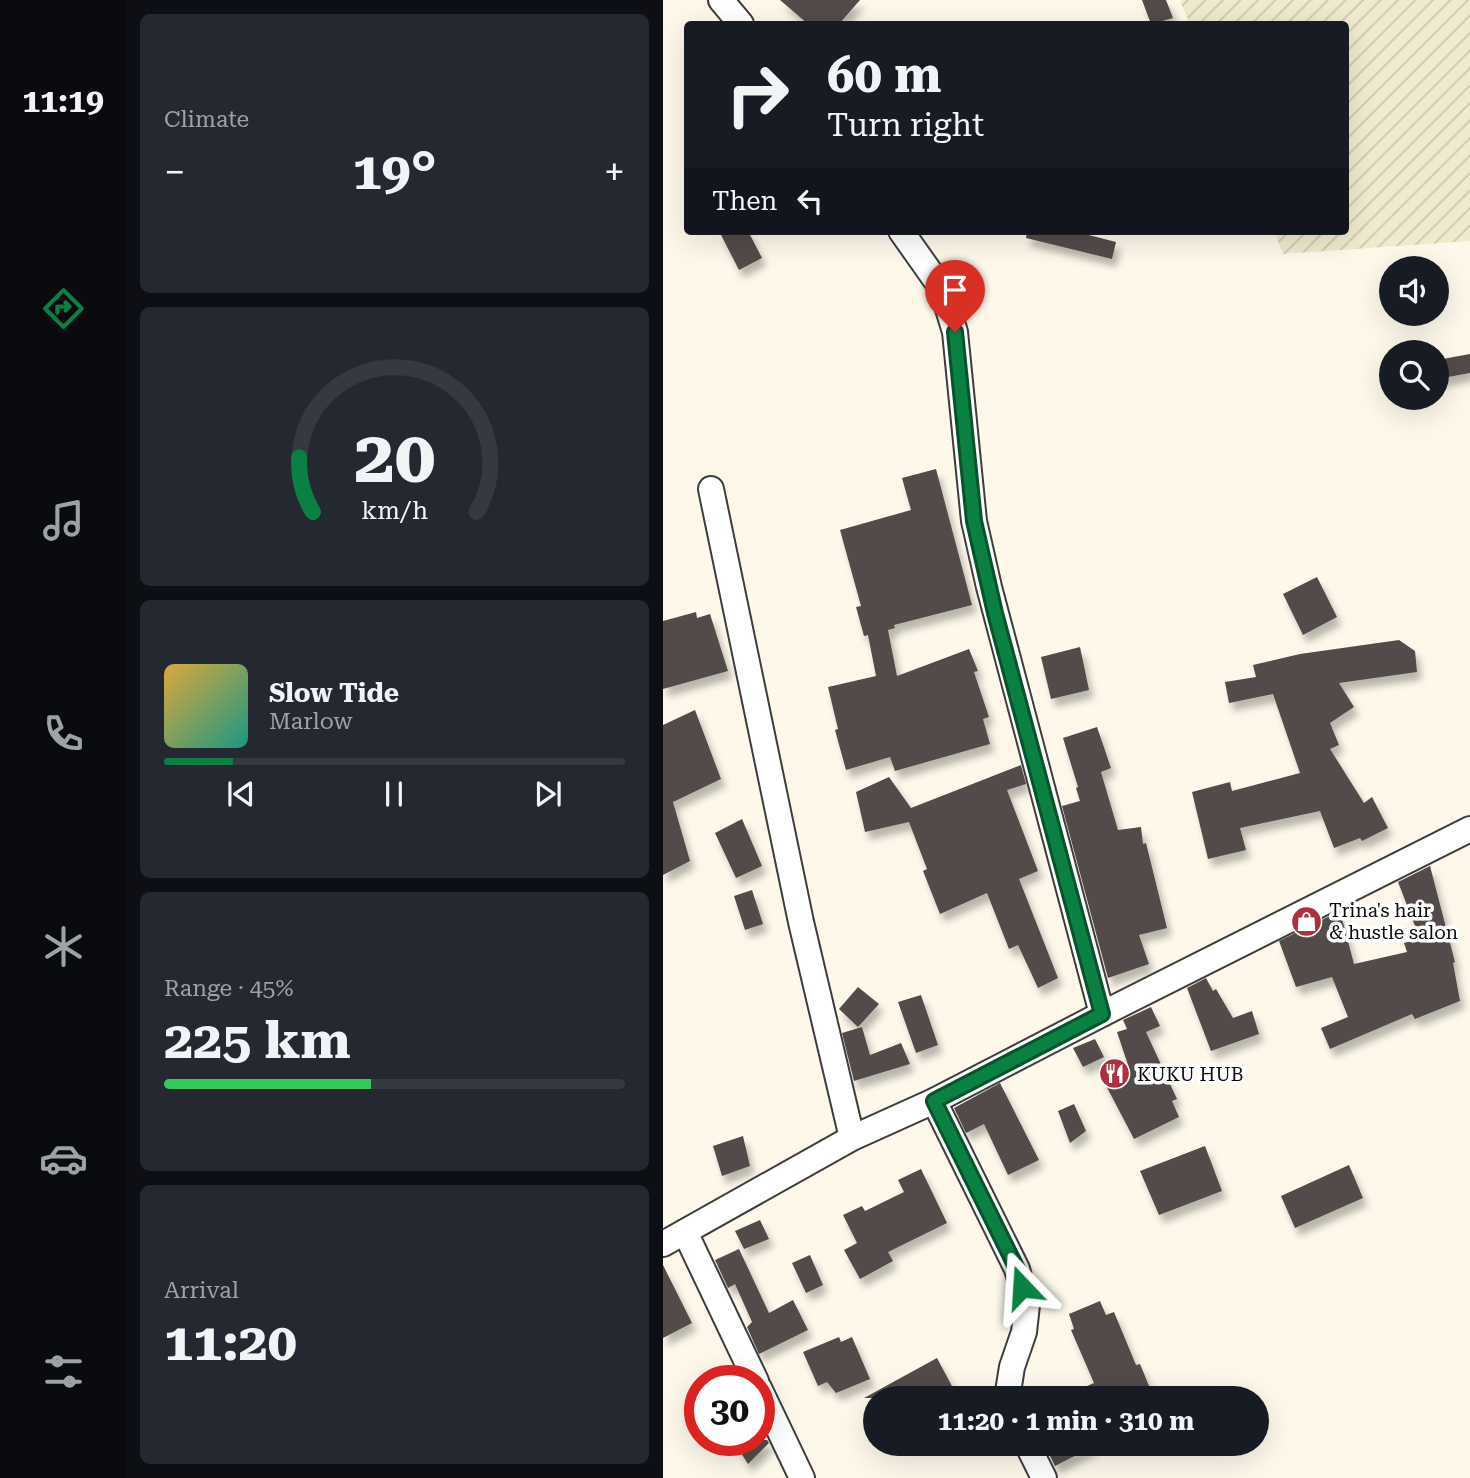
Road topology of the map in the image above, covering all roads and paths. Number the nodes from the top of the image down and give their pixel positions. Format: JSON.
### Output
{"nodes":[{"id":1,"x":721,"y":0,"type":"edge"},
{"id":2,"x":738,"y":21,"type":"edge"},
{"id":3,"x":904,"y":235,"type":"edge"},
{"id":4,"x":711,"y":489,"type":"dead end"},
{"id":5,"x":1470,"y":829,"type":"edge"},
{"id":6,"x":1102,"y":1014,"type":"junction"},
{"id":7,"x":934,"y":1101,"type":"junction"},
{"id":8,"x":852,"y":1138,"type":"junction"},
{"id":9,"x":674,"y":1238,"type":"edge"},
{"id":10,"x":747,"y":1365,"type":"edge"},
{"id":11,"x":1009,"y":1386,"type":"edge"},
{"id":12,"x":775,"y":1421,"type":"edge"},
{"id":13,"x":1033,"y":1456,"type":"edge"},
{"id":14,"x":802,"y":1478,"type":"edge"},
{"id":15,"x":1045,"y":1478,"type":"edge"}],
"edges":[{"from":1,"to":2,"type":"street"},
{"from":3,"to":6,"type":"street"},
{"from":4,"to":8,"type":"street"},
{"from":5,"to":6,"type":"street"},
{"from":6,"to":7,"type":"street"},
{"from":7,"to":8,"type":"street"},
{"from":7,"to":11,"type":"street"},
{"from":8,"to":9,"type":"street"},
{"from":9,"to":10,"type":"street"},
{"from":12,"to":14,"type":"street"},
{"from":13,"to":15,"type":"street"}]}
